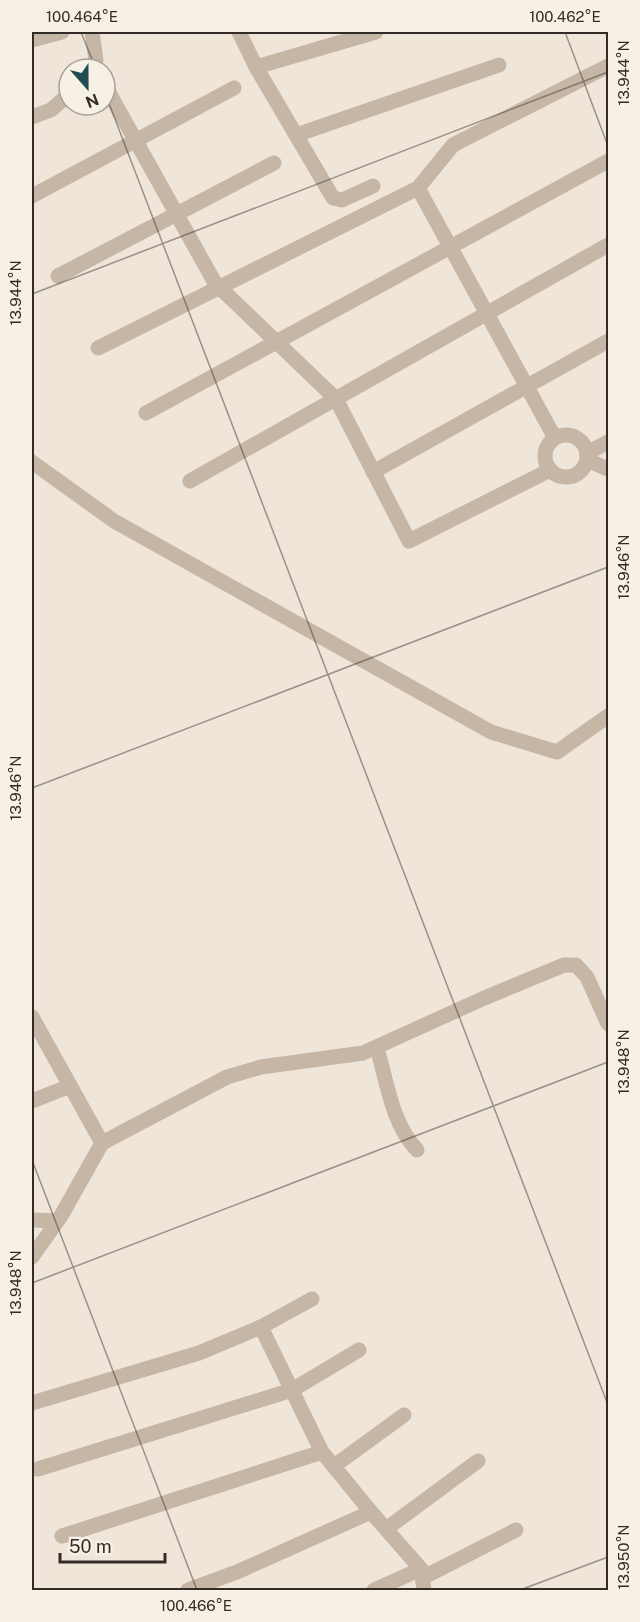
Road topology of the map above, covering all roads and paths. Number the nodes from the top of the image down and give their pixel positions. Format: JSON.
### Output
{"nodes":[{"id":1,"x":62,"y":32,"type":"edge"},
{"id":2,"x":92,"y":32,"type":"edge"},
{"id":3,"x":239,"y":32,"type":"edge"},
{"id":4,"x":376,"y":32,"type":"edge"},
{"id":5,"x":32,"y":40,"type":"edge"},
{"id":6,"x":96,"y":57,"type":"edge"},
{"id":7,"x":499,"y":66,"type":"dead end"},
{"id":8,"x":609,"y":66,"type":"edge"},
{"id":9,"x":256,"y":67,"type":"junction"},
{"id":10,"x":234,"y":88,"type":"dead end"},
{"id":11,"x":57,"y":105,"type":"edge"},
{"id":12,"x":117,"y":107,"type":"edge"},
{"id":13,"x":32,"y":117,"type":"edge"},
{"id":14,"x":296,"y":135,"type":"junction"},
{"id":15,"x":136,"y":141,"type":"junction"},
{"id":16,"x":609,"y":161,"type":"edge"},
{"id":17,"x":274,"y":163,"type":"dead end"},
{"id":18,"x":373,"y":186,"type":"dead end"},
{"id":19,"x":418,"y":188,"type":"junction"},
{"id":20,"x":32,"y":196,"type":"edge"},
{"id":21,"x":177,"y":214,"type":"junction"},
{"id":22,"x":609,"y":245,"type":"edge"},
{"id":23,"x":450,"y":247,"type":"junction"},
{"id":24,"x":58,"y":276,"type":"dead end"},
{"id":25,"x":219,"y":287,"type":"junction"},
{"id":26,"x":487,"y":314,"type":"junction"},
{"id":27,"x":609,"y":341,"type":"edge"},
{"id":28,"x":277,"y":342,"type":"junction"},
{"id":29,"x":98,"y":348,"type":"dead end"},
{"id":30,"x":526,"y":387,"type":"junction"},
{"id":31,"x":336,"y":399,"type":"junction"},
{"id":32,"x":146,"y":413,"type":"dead end"},
{"id":33,"x":555,"y":438,"type":"junction"},
{"id":34,"x":609,"y":442,"type":"edge"},
{"id":35,"x":587,"y":456,"type":"junction"},
{"id":36,"x":32,"y":462,"type":"edge"},
{"id":37,"x":609,"y":469,"type":"edge"},
{"id":38,"x":550,"y":470,"type":"junction"},
{"id":39,"x":373,"y":472,"type":"junction"},
{"id":40,"x":190,"y":481,"type":"dead end"},
{"id":41,"x":609,"y":716,"type":"edge"},
{"id":42,"x":32,"y":1017,"type":"edge"},
{"id":43,"x":609,"y":1024,"type":"edge"},
{"id":44,"x":377,"y":1048,"type":"junction"},
{"id":45,"x":70,"y":1086,"type":"junction"},
{"id":46,"x":32,"y":1101,"type":"edge"},
{"id":47,"x":102,"y":1143,"type":"junction"},
{"id":48,"x":417,"y":1150,"type":"dead end"},
{"id":49,"x":32,"y":1220,"type":"edge"},
{"id":50,"x":57,"y":1221,"type":"junction"},
{"id":51,"x":32,"y":1257,"type":"edge"},
{"id":52,"x":312,"y":1299,"type":"dead end"},
{"id":53,"x":261,"y":1327,"type":"junction"},
{"id":54,"x":359,"y":1350,"type":"dead end"},
{"id":55,"x":292,"y":1390,"type":"junction"},
{"id":56,"x":32,"y":1403,"type":"edge"},
{"id":57,"x":404,"y":1415,"type":"dead end"},
{"id":58,"x":322,"y":1452,"type":"junction"},
{"id":59,"x":478,"y":1461,"type":"dead end"},
{"id":60,"x":334,"y":1466,"type":"junction"},
{"id":61,"x":38,"y":1469,"type":"dead end"},
{"id":62,"x":371,"y":1512,"type":"junction"},
{"id":63,"x":386,"y":1529,"type":"junction"},
{"id":64,"x":516,"y":1530,"type":"dead end"},
{"id":65,"x":62,"y":1536,"type":"dead end"},
{"id":66,"x":422,"y":1579,"type":"edge"},
{"id":67,"x":188,"y":1590,"type":"edge"},
{"id":68,"x":374,"y":1590,"type":"edge"}],
"edges":[{"from":1,"to":5,"type":"street"},
{"from":2,"to":6,"type":"street"},
{"from":3,"to":9,"type":"street"},
{"from":4,"to":9,"type":"street"},
{"from":7,"to":14,"type":"street"},
{"from":8,"to":19,"type":"street"},
{"from":9,"to":14,"type":"street"},
{"from":10,"to":15,"type":"street"},
{"from":11,"to":13,"type":"street"},
{"from":12,"to":15,"type":"street"},
{"from":14,"to":18,"type":"street"},
{"from":15,"to":20,"type":"street"},
{"from":15,"to":21,"type":"street"},
{"from":16,"to":23,"type":"street"},
{"from":17,"to":21,"type":"street"},
{"from":19,"to":23,"type":"street"},
{"from":19,"to":25,"type":"street"},
{"from":21,"to":24,"type":"street"},
{"from":21,"to":25,"type":"street"},
{"from":22,"to":26,"type":"street"},
{"from":23,"to":26,"type":"street"},
{"from":23,"to":28,"type":"street"},
{"from":25,"to":28,"type":"street"},
{"from":25,"to":29,"type":"street"},
{"from":26,"to":30,"type":"street"},
{"from":26,"to":31,"type":"street"},
{"from":27,"to":30,"type":"street"},
{"from":28,"to":31,"type":"street"},
{"from":28,"to":32,"type":"street"},
{"from":30,"to":33,"type":"street"},
{"from":30,"to":39,"type":"street"},
{"from":31,"to":39,"type":"street"},
{"from":31,"to":40,"type":"street"},
{"from":33,"to":35,"type":"street"},
{"from":33,"to":38,"type":"street"},
{"from":34,"to":35,"type":"street"},
{"from":35,"to":37,"type":"street"},
{"from":35,"to":38,"type":"street"},
{"from":36,"to":41,"type":"street"},
{"from":38,"to":39,"type":"street"},
{"from":42,"to":45,"type":"street"},
{"from":43,"to":44,"type":"street"},
{"from":44,"to":47,"type":"street"},
{"from":44,"to":48,"type":"street"},
{"from":45,"to":46,"type":"street"},
{"from":45,"to":47,"type":"street"},
{"from":47,"to":50,"type":"street"},
{"from":49,"to":50,"type":"street"},
{"from":50,"to":51,"type":"street"},
{"from":52,"to":53,"type":"street"},
{"from":53,"to":55,"type":"street"},
{"from":53,"to":56,"type":"street"},
{"from":54,"to":55,"type":"street"},
{"from":55,"to":58,"type":"street"},
{"from":55,"to":61,"type":"street"},
{"from":57,"to":60,"type":"street"},
{"from":58,"to":60,"type":"street"},
{"from":58,"to":65,"type":"street"},
{"from":59,"to":63,"type":"street"},
{"from":60,"to":62,"type":"street"},
{"from":62,"to":63,"type":"street"},
{"from":62,"to":67,"type":"street"},
{"from":63,"to":66,"type":"street"},
{"from":64,"to":66,"type":"street"},
{"from":66,"to":68,"type":"street"}]}
